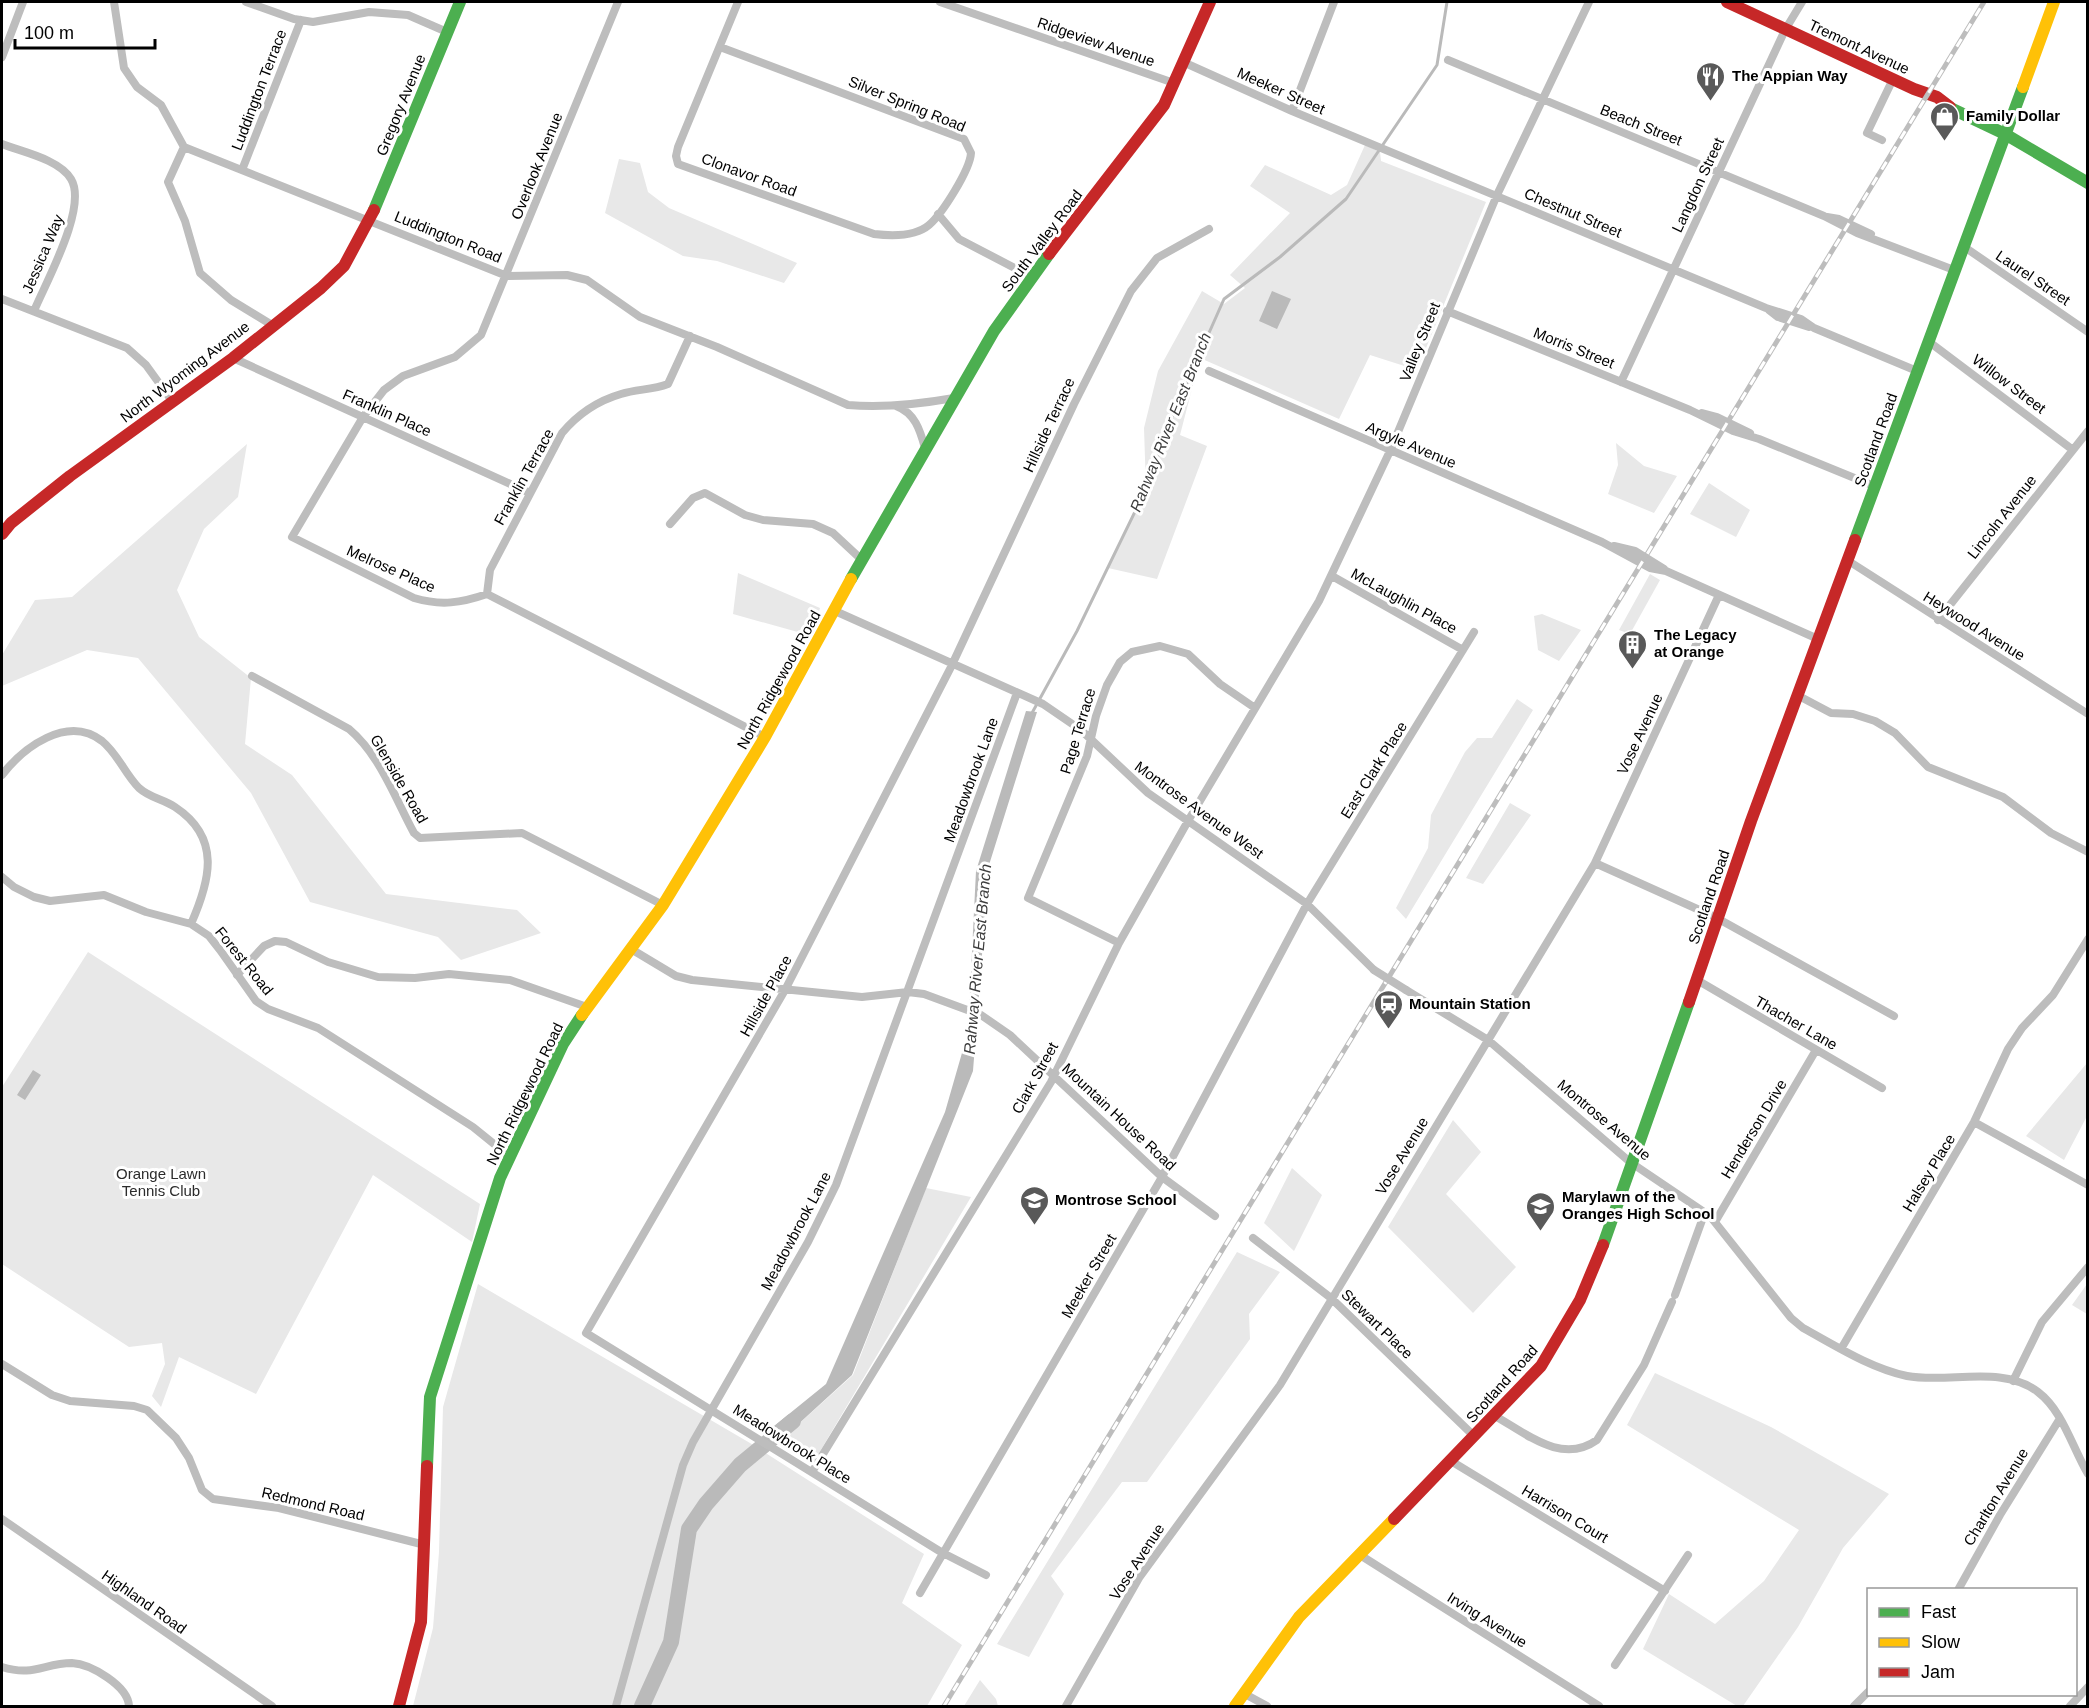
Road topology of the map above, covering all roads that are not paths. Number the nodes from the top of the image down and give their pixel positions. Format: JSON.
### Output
{"nodes":[{"id":1,"x":23,"y":2,"type":"edge"},
{"id":2,"x":114,"y":2,"type":"edge"},
{"id":3,"x":246,"y":2,"type":"edge"},
{"id":4,"x":460,"y":2,"type":"edge"},
{"id":5,"x":618,"y":2,"type":"edge"},
{"id":6,"x":738,"y":2,"type":"edge"},
{"id":7,"x":940,"y":2,"type":"edge"},
{"id":8,"x":1210,"y":2,"type":"edge"},
{"id":9,"x":1334,"y":2,"type":"edge"},
{"id":10,"x":1589,"y":2,"type":"edge"},
{"id":11,"x":1727,"y":2,"type":"edge"},
{"id":12,"x":1802,"y":2,"type":"edge"},
{"id":13,"x":2054,"y":2,"type":"edge"},
{"id":14,"x":301,"y":20,"type":"junction"},
{"id":15,"x":1785,"y":30,"type":"junction"},
{"id":16,"x":447,"y":32,"type":"junction"},
{"id":17,"x":720,"y":47,"type":"junction"},
{"id":18,"x":2,"y":57,"type":"edge"},
{"id":19,"x":1448,"y":60,"type":"dead end"},
{"id":20,"x":1184,"y":62,"type":"junction"},
{"id":21,"x":1893,"y":79,"type":"junction"},
{"id":22,"x":1174,"y":83,"type":"junction"},
{"id":23,"x":1543,"y":99,"type":"junction"},
{"id":24,"x":1292,"y":111,"type":"junction"},
{"id":25,"x":2005,"y":134,"type":"junction"},
{"id":26,"x":1882,"y":140,"type":"dead end"},
{"id":27,"x":1369,"y":143,"type":"joint"},
{"id":28,"x":2,"y":144,"type":"edge"},
{"id":29,"x":184,"y":147,"type":"junction"},
{"id":30,"x":242,"y":170,"type":"junction"},
{"id":31,"x":1719,"y":172,"type":"junction"},
{"id":32,"x":2088,"y":183,"type":"edge"},
{"id":33,"x":1497,"y":195,"type":"junction"},
{"id":34,"x":938,"y":214,"type":"junction"},
{"id":35,"x":370,"y":220,"type":"junction"},
{"id":36,"x":1209,"y":230,"type":"dead end"},
{"id":37,"x":1963,"y":246,"type":"junction"},
{"id":38,"x":1674,"y":269,"type":"junction"},
{"id":39,"x":1954,"y":270,"type":"junction"},
{"id":40,"x":507,"y":276,"type":"junction"},
{"id":41,"x":1032,"y":277,"type":"junction"},
{"id":42,"x":2,"y":299,"type":"edge"},
{"id":43,"x":34,"y":311,"type":"junction"},
{"id":44,"x":1447,"y":311,"type":"junction"},
{"id":45,"x":272,"y":325,"type":"junction"},
{"id":46,"x":2088,"y":332,"type":"edge"},
{"id":47,"x":690,"y":336,"type":"junction"},
{"id":48,"x":477,"y":339,"type":"joint"},
{"id":49,"x":1928,"y":340,"type":"junction"},
{"id":50,"x":233,"y":358,"type":"junction"},
{"id":51,"x":1209,"y":371,"type":"dead end"},
{"id":52,"x":1917,"y":371,"type":"junction"},
{"id":53,"x":1621,"y":382,"type":"junction"},
{"id":54,"x":954,"y":398,"type":"junction"},
{"id":55,"x":172,"y":401,"type":"junction"},
{"id":56,"x":890,"y":404,"type":"junction"},
{"id":57,"x":363,"y":417,"type":"junction"},
{"id":58,"x":2088,"y":431,"type":"edge"},
{"id":59,"x":925,"y":448,"type":"junction"},
{"id":60,"x":2073,"y":450,"type":"junction"},
{"id":61,"x":1390,"y":451,"type":"junction"},
{"id":62,"x":1874,"y":486,"type":"junction"},
{"id":63,"x":530,"y":493,"type":"junction"},
{"id":64,"x":897,"y":499,"type":"joint"},
{"id":65,"x":670,"y":524,"type":"dead end"},
{"id":66,"x":2,"y":534,"type":"edge"},
{"id":67,"x":862,"y":560,"type":"junction"},
{"id":68,"x":1847,"y":560,"type":"junction"},
{"id":69,"x":1332,"y":576,"type":"junction"},
{"id":70,"x":487,"y":594,"type":"junction"},
{"id":71,"x":1719,"y":595,"type":"junction"},
{"id":72,"x":835,"y":611,"type":"junction"},
{"id":73,"x":1938,"y":620,"type":"junction"},
{"id":74,"x":1474,"y":632,"type":"dead end"},
{"id":75,"x":1818,"y":639,"type":"junction"},
{"id":76,"x":1463,"y":650,"type":"junction"},
{"id":77,"x":953,"y":663,"type":"junction"},
{"id":78,"x":252,"y":676,"type":"dead end"},
{"id":79,"x":1267,"y":688,"type":"joint"},
{"id":80,"x":1017,"y":693,"type":"junction"},
{"id":81,"x":1797,"y":694,"type":"junction"},
{"id":82,"x":1255,"y":708,"type":"junction"},
{"id":83,"x":2088,"y":714,"type":"edge"},
{"id":84,"x":765,"y":737,"type":"junction"},
{"id":85,"x":1092,"y":740,"type":"junction"},
{"id":86,"x":2,"y":775,"type":"edge"},
{"id":87,"x":1188,"y":821,"type":"junction"},
{"id":88,"x":2088,"y":852,"type":"edge"},
{"id":89,"x":1595,"y":864,"type":"junction"},
{"id":90,"x":2,"y":877,"type":"edge"},
{"id":91,"x":663,"y":904,"type":"junction"},
{"id":92,"x":1307,"y":904,"type":"junction"},
{"id":93,"x":1718,"y":918,"type":"junction"},
{"id":94,"x":191,"y":924,"type":"junction"},
{"id":95,"x":2088,"y":939,"type":"edge"},
{"id":96,"x":1119,"y":943,"type":"junction"},
{"id":97,"x":631,"y":949,"type":"junction"},
{"id":98,"x":1374,"y":970,"type":"joint"},
{"id":99,"x":237,"y":975,"type":"junction"},
{"id":100,"x":1697,"y":980,"type":"junction"},
{"id":101,"x":785,"y":990,"type":"junction"},
{"id":102,"x":908,"y":992,"type":"junction"},
{"id":103,"x":587,"y":1007,"type":"junction"},
{"id":104,"x":1894,"y":1016,"type":"dead end"},
{"id":105,"x":1488,"y":1040,"type":"junction"},
{"id":106,"x":1816,"y":1050,"type":"junction"},
{"id":107,"x":1054,"y":1076,"type":"junction"},
{"id":108,"x":1882,"y":1088,"type":"dead end"},
{"id":109,"x":1974,"y":1122,"type":"junction"},
{"id":110,"x":510,"y":1157,"type":"junction"},
{"id":111,"x":1633,"y":1164,"type":"junction"},
{"id":112,"x":1162,"y":1177,"type":"junction"},
{"id":113,"x":2088,"y":1185,"type":"edge"},
{"id":114,"x":1706,"y":1212,"type":"junction"},
{"id":115,"x":1215,"y":1216,"type":"dead end"},
{"id":116,"x":1715,"y":1222,"type":"junction"},
{"id":117,"x":1253,"y":1238,"type":"dead end"},
{"id":118,"x":2088,"y":1267,"type":"edge"},
{"id":119,"x":1331,"y":1298,"type":"junction"},
{"id":120,"x":586,"y":1333,"type":"joint"},
{"id":121,"x":1841,"y":1349,"type":"junction"},
{"id":122,"x":2,"y":1364,"type":"edge"},
{"id":123,"x":2013,"y":1381,"type":"junction"},
{"id":124,"x":712,"y":1410,"type":"junction"},
{"id":125,"x":1495,"y":1416,"type":"junction"},
{"id":126,"x":2059,"y":1420,"type":"junction"},
{"id":127,"x":1475,"y":1437,"type":"junction"},
{"id":128,"x":1451,"y":1461,"type":"junction"},
{"id":129,"x":812,"y":1472,"type":"junction"},
{"id":130,"x":2088,"y":1474,"type":"edge"},
{"id":131,"x":2,"y":1519,"type":"edge"},
{"id":132,"x":425,"y":1545,"type":"junction"},
{"id":133,"x":941,"y":1552,"type":"junction"},
{"id":134,"x":1360,"y":1555,"type":"junction"},
{"id":135,"x":1688,"y":1555,"type":"dead end"},
{"id":136,"x":986,"y":1575,"type":"dead end"},
{"id":137,"x":1959,"y":1588,"type":"edge"},
{"id":138,"x":1665,"y":1591,"type":"junction"},
{"id":139,"x":920,"y":1593,"type":"dead end"},
{"id":140,"x":1615,"y":1665,"type":"dead end"},
{"id":141,"x":2,"y":1667,"type":"edge"},
{"id":142,"x":2088,"y":1687,"type":"edge"},
{"id":143,"x":1244,"y":1693,"type":"junction"},
{"id":144,"x":1867,"y":1694,"type":"edge"},
{"id":145,"x":129,"y":1707,"type":"edge"},
{"id":146,"x":272,"y":1707,"type":"edge"},
{"id":147,"x":399,"y":1707,"type":"edge"},
{"id":148,"x":615,"y":1707,"type":"edge"},
{"id":149,"x":1066,"y":1707,"type":"edge"},
{"id":150,"x":1235,"y":1707,"type":"edge"},
{"id":151,"x":1267,"y":1707,"type":"edge"},
{"id":152,"x":1599,"y":1707,"type":"edge"},
{"id":153,"x":1854,"y":1707,"type":"edge"},
{"id":154,"x":2070,"y":1707,"type":"edge"}],
"edges":[{"from":1,"to":18,"type":"street"},
{"from":2,"to":29,"type":"street"},
{"from":3,"to":14,"type":"street"},
{"from":4,"to":16,"type":"main road","name":"Gregory Avenue"},
{"from":5,"to":40,"type":"street","name":"Overlook Avenue"},
{"from":6,"to":17,"type":"street","name":"Clonavor Road"},
{"from":7,"to":22,"type":"street","name":"Ridgeview Avenue"},
{"from":8,"to":20,"type":"main road","name":"South Valley Road"},
{"from":9,"to":24,"type":"street"},
{"from":10,"to":23,"type":"street","name":"Valley Street"},
{"from":11,"to":15,"type":"main road","name":"Tremont Avenue"},
{"from":12,"to":15,"type":"street","name":"Langdon Street"},
{"from":13,"to":25,"type":"main road","name":"Scotland Road"},
{"from":14,"to":16,"type":"street"},
{"from":14,"to":30,"type":"street","name":"Luddington Terrace"},
{"from":15,"to":21,"type":"main road","name":"Tremont Avenue"},
{"from":15,"to":31,"type":"street","name":"Langdon Street"},
{"from":16,"to":35,"type":"main road","name":"Gregory Avenue"},
{"from":17,"to":34,"type":"street","name":"Silver Spring Road"},
{"from":17,"to":34,"type":"street","name":"Clonavor Road"},
{"from":19,"to":23,"type":"street","name":"Beach Street"},
{"from":20,"to":22,"type":"main road","name":"South Valley Road"},
{"from":20,"to":24,"type":"street","name":"Meeker Street"},
{"from":21,"to":25,"type":"main road","name":"Tremont Avenue"},
{"from":21,"to":26,"type":"street"},
{"from":22,"to":41,"type":"main road","name":"South Valley Road"},
{"from":23,"to":31,"type":"street","name":"Beach Street"},
{"from":23,"to":33,"type":"street","name":"Valley Street"},
{"from":24,"to":27,"type":"street","name":"Meeker Street"},
{"from":25,"to":32,"type":"main road","name":"Tremont Avenue"},
{"from":25,"to":37,"type":"main road","name":"Scotland Road"},
{"from":27,"to":33,"type":"street","name":"Chestnut Street"},
{"from":28,"to":43,"type":"street","name":"Jessica Way"},
{"from":29,"to":30,"type":"street","name":"Luddington Road"},
{"from":29,"to":45,"type":"street"},
{"from":30,"to":35,"type":"street","name":"Luddington Road"},
{"from":31,"to":38,"type":"street","name":"Langdon Street"},
{"from":31,"to":39,"type":"street","name":"Beach Street"},
{"from":33,"to":38,"type":"street","name":"Chestnut Street"},
{"from":33,"to":44,"type":"street","name":"Valley Street"},
{"from":34,"to":41,"type":"street"},
{"from":35,"to":40,"type":"street","name":"Luddington Road"},
{"from":35,"to":45,"type":"main road","name":"North Wyoming Avenue"},
{"from":36,"to":77,"type":"street","name":"Hillside Terrace"},
{"from":37,"to":39,"type":"main road","name":"Scotland Road"},
{"from":37,"to":46,"type":"street","name":"Laurel Street"},
{"from":38,"to":52,"type":"street","name":"Chestnut Street"},
{"from":38,"to":53,"type":"street","name":"Langdon Street"},
{"from":39,"to":49,"type":"main road","name":"Scotland Road"},
{"from":40,"to":47,"type":"street","name":"Luddington Road"},
{"from":40,"to":48,"type":"street","name":"Overlook Avenue"},
{"from":41,"to":54,"type":"main road","name":"South Valley Road"},
{"from":42,"to":43,"type":"street"},
{"from":43,"to":55,"type":"street"},
{"from":44,"to":53,"type":"street","name":"Morris Street"},
{"from":44,"to":61,"type":"street","name":"Valley Street"},
{"from":45,"to":50,"type":"main road","name":"North Wyoming Avenue"},
{"from":47,"to":56,"type":"street","name":"Luddington Road"},
{"from":47,"to":63,"type":"street","name":"Franklin Terrace"},
{"from":48,"to":57,"type":"street","name":"Melrose Place"},
{"from":49,"to":52,"type":"main road","name":"Scotland Road"},
{"from":49,"to":60,"type":"street","name":"Willow Street"},
{"from":50,"to":55,"type":"main road","name":"North Wyoming Avenue"},
{"from":50,"to":57,"type":"street","name":"Franklin Place"},
{"from":51,"to":61,"type":"street","name":"Argyle Avenue"},
{"from":52,"to":62,"type":"main road","name":"Scotland Road"},
{"from":53,"to":62,"type":"street","name":"Morris Street"},
{"from":54,"to":56,"type":"street","name":"Luddington Road"},
{"from":54,"to":59,"type":"main road","name":"South Valley Road"},
{"from":55,"to":66,"type":"main road","name":"North Wyoming Avenue"},
{"from":56,"to":59,"type":"street"},
{"from":57,"to":63,"type":"street","name":"Franklin Place"},
{"from":57,"to":70,"type":"street","name":"Melrose Place"},
{"from":58,"to":60,"type":"street","name":"Lincoln Avenue"},
{"from":59,"to":64,"type":"main road","name":"South Valley Road"},
{"from":60,"to":73,"type":"street","name":"Lincoln Avenue"},
{"from":61,"to":69,"type":"street","name":"Valley Street"},
{"from":61,"to":71,"type":"street","name":"Argyle Avenue"},
{"from":62,"to":68,"type":"main road","name":"Scotland Road"},
{"from":63,"to":70,"type":"street","name":"Franklin Terrace"},
{"from":64,"to":67,"type":"main road","name":"North Ridgewood Road"},
{"from":65,"to":67,"type":"street"},
{"from":67,"to":72,"type":"main road","name":"North Ridgewood Road"},
{"from":68,"to":73,"type":"street","name":"Heywood Avenue"},
{"from":68,"to":75,"type":"main road","name":"Scotland Road"},
{"from":69,"to":76,"type":"street","name":"McLaughlin Place"},
{"from":69,"to":79,"type":"street","name":"Valley Street"},
{"from":70,"to":84,"type":"street"},
{"from":71,"to":75,"type":"street","name":"Argyle Avenue"},
{"from":71,"to":89,"type":"street","name":"Vose Avenue"},
{"from":72,"to":77,"type":"street","name":"Montrose Avenue West"},
{"from":72,"to":84,"type":"main road","name":"North Ridgewood Road"},
{"from":73,"to":83,"type":"street","name":"Heywood Avenue"},
{"from":74,"to":76,"type":"street","name":"East Clark Place"},
{"from":75,"to":81,"type":"main road","name":"Scotland Road"},
{"from":76,"to":92,"type":"street","name":"East Clark Place"},
{"from":77,"to":80,"type":"street","name":"Montrose Avenue West"},
{"from":77,"to":101,"type":"street","name":"Hillside Place"},
{"from":78,"to":91,"type":"street","name":"Glenside Road"},
{"from":79,"to":82,"type":"street","name":"Clark Street"},
{"from":80,"to":85,"type":"street","name":"Montrose Avenue West"},
{"from":80,"to":102,"type":"street","name":"Meadowbrook Lane"},
{"from":81,"to":88,"type":"street"},
{"from":81,"to":93,"type":"main road","name":"Scotland Road"},
{"from":82,"to":85,"type":"street","name":"Page Terrace"},
{"from":82,"to":87,"type":"street","name":"Clark Street"},
{"from":84,"to":91,"type":"main road","name":"North Ridgewood Road"},
{"from":85,"to":87,"type":"street","name":"Montrose Avenue West"},
{"from":85,"to":96,"type":"street","name":"Page Terrace"},
{"from":86,"to":94,"type":"street"},
{"from":87,"to":92,"type":"street","name":"Montrose Avenue West"},
{"from":87,"to":96,"type":"street","name":"Clark Street"},
{"from":89,"to":93,"type":"street"},
{"from":89,"to":105,"type":"street","name":"Vose Avenue"},
{"from":90,"to":94,"type":"street","name":"Forest Road"},
{"from":91,"to":97,"type":"main road","name":"North Ridgewood Road"},
{"from":92,"to":98,"type":"street","name":"Montrose Avenue West"},
{"from":92,"to":112,"type":"street","name":"Meeker Street"},
{"from":93,"to":100,"type":"main road","name":"Scotland Road"},
{"from":93,"to":104,"type":"street"},
{"from":94,"to":99,"type":"street","name":"Forest Road"},
{"from":95,"to":109,"type":"street","name":"Halsey Place"},
{"from":96,"to":107,"type":"street","name":"Clark Street"},
{"from":97,"to":101,"type":"street","name":"Mountain House Road"},
{"from":97,"to":103,"type":"main road","name":"North Ridgewood Road"},
{"from":98,"to":105,"type":"street","name":"Montrose Avenue","bridge":true},
{"from":99,"to":103,"type":"street"},
{"from":99,"to":110,"type":"street","name":"Forest Road"},
{"from":100,"to":106,"type":"street","name":"Thacher Lane"},
{"from":100,"to":111,"type":"main road","name":"Scotland Road"},
{"from":101,"to":102,"type":"street","name":"Mountain House Road"},
{"from":101,"to":120,"type":"street","name":"Hillside Place"},
{"from":102,"to":107,"type":"street","name":"Mountain House Road"},
{"from":102,"to":124,"type":"street","name":"Meadowbrook Lane"},
{"from":103,"to":110,"type":"main road","name":"North Ridgewood Road"},
{"from":105,"to":111,"type":"street","name":"Montrose Avenue"},
{"from":105,"to":119,"type":"street","name":"Vose Avenue"},
{"from":106,"to":108,"type":"street","name":"Thacher Lane"},
{"from":106,"to":116,"type":"street","name":"Henderson Drive"},
{"from":107,"to":112,"type":"street","name":"Mountain House Road"},
{"from":107,"to":129,"type":"street","name":"Clark Street"},
{"from":109,"to":113,"type":"street"},
{"from":109,"to":121,"type":"street","name":"Halsey Place"},
{"from":110,"to":132,"type":"main road","name":"North Ridgewood Road"},
{"from":111,"to":114,"type":"street","name":"Montrose Avenue"},
{"from":111,"to":125,"type":"main road","name":"Scotland Road"},
{"from":112,"to":115,"type":"street","name":"Mountain House Road"},
{"from":112,"to":133,"type":"street","name":"Meeker Street"},
{"from":114,"to":116,"type":"street","name":"Montrose Avenue"},
{"from":114,"to":125,"type":"street"},
{"from":116,"to":121,"type":"street","name":"Montrose Avenue"},
{"from":117,"to":119,"type":"street","name":"Stewart Place"},
{"from":118,"to":123,"type":"street"},
{"from":119,"to":127,"type":"street","name":"Stewart Place"},
{"from":119,"to":149,"type":"street","name":"Vose Avenue"},
{"from":120,"to":124,"type":"street","name":"Meadowbrook Place"},
{"from":121,"to":123,"type":"street","name":"Montrose Avenue"},
{"from":122,"to":132,"type":"street","name":"Redmond Road"},
{"from":123,"to":126,"type":"street","name":"Montrose Avenue"},
{"from":124,"to":129,"type":"street","name":"Meadowbrook Place"},
{"from":124,"to":148,"type":"street","name":"Meadowbrook Lane"},
{"from":125,"to":127,"type":"main road","name":"Scotland Road"},
{"from":126,"to":130,"type":"street","name":"Montrose Avenue"},
{"from":126,"to":137,"type":"street","name":"Charlton Avenue"},
{"from":127,"to":128,"type":"main road","name":"Scotland Road"},
{"from":128,"to":134,"type":"main road","name":"Scotland Road"},
{"from":128,"to":138,"type":"street","name":"Harrison Court"},
{"from":129,"to":133,"type":"street","name":"Meadowbrook Place"},
{"from":131,"to":146,"type":"street","name":"Highland Road"},
{"from":132,"to":147,"type":"main road","name":"North Ridgewood Road"},
{"from":133,"to":136,"type":"street","name":"Meadowbrook Place"},
{"from":133,"to":139,"type":"street","name":"Meeker Street"},
{"from":134,"to":143,"type":"main road","name":"Scotland Road"},
{"from":134,"to":152,"type":"street","name":"Irving Avenue"},
{"from":135,"to":138,"type":"street"},
{"from":138,"to":140,"type":"street"},
{"from":141,"to":145,"type":"street"},
{"from":142,"to":154,"type":"street"},
{"from":143,"to":150,"type":"main road","name":"Scotland Road"},
{"from":143,"to":151,"type":"street"},
{"from":144,"to":153,"type":"street"}]}
